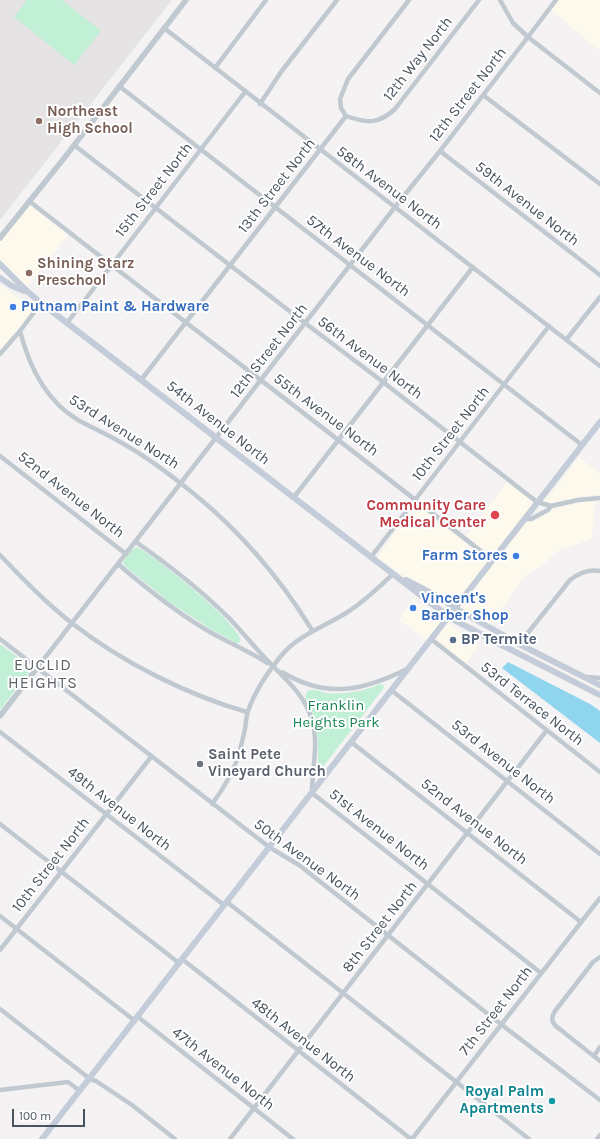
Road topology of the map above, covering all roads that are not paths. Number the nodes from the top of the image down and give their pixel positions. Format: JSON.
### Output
{"nodes":[{"id":1,"x":186,"y":0,"type":"edge"},
{"id":2,"x":266,"y":0,"type":"edge"},
{"id":3,"x":336,"y":0,"type":"edge"},
{"id":4,"x":409,"y":0,"type":"edge"},
{"id":5,"x":479,"y":0,"type":"edge"},
{"id":6,"x":500,"y":0,"type":"edge"},
{"id":7,"x":556,"y":0,"type":"edge"},
{"id":8,"x":164,"y":28,"type":"junction"},
{"id":9,"x":528,"y":37,"type":"junction"},
{"id":10,"x":215,"y":68,"type":"junction"},
{"id":11,"x":119,"y":86,"type":"junction"},
{"id":12,"x":245,"y":92,"type":"junction"},
{"id":13,"x":600,"y":93,"type":"edge"},
{"id":14,"x":483,"y":95,"type":"junction"},
{"id":15,"x":260,"y":104,"type":"junction"},
{"id":16,"x":346,"y":116,"type":"junction"},
{"id":17,"x":74,"y":145,"type":"junction"},
{"id":18,"x":201,"y":150,"type":"junction"},
{"id":19,"x":320,"y":150,"type":"junction"},
{"id":20,"x":440,"y":151,"type":"junction"},
{"id":21,"x":600,"y":184,"type":"edge"},
{"id":22,"x":29,"y":201,"type":"junction"},
{"id":23,"x":395,"y":207,"type":"junction"},
{"id":24,"x":156,"y":208,"type":"junction"},
{"id":25,"x":276,"y":208,"type":"junction"},
{"id":26,"x":0,"y":238,"type":"edge"},
{"id":27,"x":0,"y":264,"type":"edge"},
{"id":28,"x":111,"y":265,"type":"junction"},
{"id":29,"x":231,"y":265,"type":"junction"},
{"id":30,"x":350,"y":265,"type":"junction"},
{"id":31,"x":472,"y":267,"type":"junction"},
{"id":32,"x":600,"y":275,"type":"edge"},
{"id":33,"x":0,"y":278,"type":"edge"},
{"id":34,"x":28,"y":292,"type":"junction"},
{"id":35,"x":600,"y":296,"type":"edge"},
{"id":36,"x":42,"y":303,"type":"junction"},
{"id":37,"x":67,"y":322,"type":"junction"},
{"id":38,"x":185,"y":323,"type":"junction"},
{"id":39,"x":305,"y":323,"type":"junction"},
{"id":40,"x":428,"y":324,"type":"junction"},
{"id":41,"x":549,"y":326,"type":"junction"},
{"id":42,"x":20,"y":331,"type":"junction"},
{"id":43,"x":566,"y":340,"type":"junction"},
{"id":44,"x":0,"y":354,"type":"edge"},
{"id":45,"x":600,"y":366,"type":"edge"},
{"id":46,"x":141,"y":380,"type":"junction"},
{"id":47,"x":261,"y":380,"type":"junction"},
{"id":48,"x":383,"y":382,"type":"junction"},
{"id":49,"x":504,"y":385,"type":"junction"},
{"id":50,"x":600,"y":422,"type":"edge"},
{"id":51,"x":216,"y":438,"type":"junction"},
{"id":52,"x":338,"y":440,"type":"junction"},
{"id":53,"x":460,"y":441,"type":"junction"},
{"id":54,"x":582,"y":445,"type":"junction"},
{"id":55,"x":0,"y":456,"type":"edge"},
{"id":56,"x":181,"y":483,"type":"junction"},
{"id":57,"x":294,"y":497,"type":"junction"},
{"id":58,"x":600,"y":498,"type":"edge"},
{"id":59,"x":415,"y":499,"type":"junction"},
{"id":60,"x":537,"y":502,"type":"junction"},
{"id":61,"x":551,"y":506,"type":"junction"},
{"id":62,"x":524,"y":519,"type":"junction"},
{"id":63,"x":136,"y":542,"type":"junction"},
{"id":64,"x":126,"y":554,"type":"junction"},
{"id":65,"x":0,"y":555,"type":"edge"},
{"id":66,"x":371,"y":556,"type":"junction"},
{"id":67,"x":492,"y":560,"type":"junction"},
{"id":68,"x":118,"y":564,"type":"junction"},
{"id":69,"x":600,"y":571,"type":"edge"},
{"id":70,"x":393,"y":574,"type":"junction"},
{"id":71,"x":455,"y":608,"type":"junction"},
{"id":72,"x":449,"y":617,"type":"junction"},
{"id":73,"x":72,"y":623,"type":"junction"},
{"id":74,"x":312,"y":630,"type":"junction"},
{"id":75,"x":0,"y":639,"type":"edge"},
{"id":76,"x":431,"y":640,"type":"junction"},
{"id":77,"x":519,"y":644,"type":"junction"},
{"id":78,"x":273,"y":666,"type":"junction"},
{"id":79,"x":37,"y":668,"type":"junction"},
{"id":80,"x":409,"y":668,"type":"junction"},
{"id":81,"x":585,"y":677,"type":"junction"},
{"id":82,"x":600,"y":678,"type":"edge"},
{"id":83,"x":600,"y":685,"type":"edge"},
{"id":84,"x":391,"y":690,"type":"junction"},
{"id":85,"x":600,"y":695,"type":"edge"},
{"id":86,"x":247,"y":712,"type":"junction"},
{"id":87,"x":0,"y":716,"type":"edge"},
{"id":88,"x":547,"y":730,"type":"junction"},
{"id":89,"x":0,"y":732,"type":"edge"},
{"id":90,"x":351,"y":742,"type":"junction"},
{"id":91,"x":151,"y":757,"type":"junction"},
{"id":92,"x":600,"y":772,"type":"edge"},
{"id":93,"x":508,"y":781,"type":"junction"},
{"id":94,"x":312,"y":793,"type":"junction"},
{"id":95,"x":212,"y":804,"type":"junction"},
{"id":96,"x":106,"y":814,"type":"junction"},
{"id":97,"x":0,"y":824,"type":"edge"},
{"id":98,"x":468,"y":833,"type":"junction"},
{"id":99,"x":269,"y":848,"type":"junction"},
{"id":100,"x":600,"y":854,"type":"edge"},
{"id":101,"x":62,"y":872,"type":"junction"},
{"id":102,"x":428,"y":884,"type":"junction"},
{"id":103,"x":600,"y":898,"type":"edge"},
{"id":104,"x":226,"y":903,"type":"junction"},
{"id":105,"x":0,"y":916,"type":"edge"},
{"id":106,"x":581,"y":922,"type":"junction"},
{"id":107,"x":16,"y":929,"type":"junction"},
{"id":108,"x":388,"y":936,"type":"junction"},
{"id":109,"x":0,"y":950,"type":"edge"},
{"id":110,"x":600,"y":957,"type":"edge"},
{"id":111,"x":180,"y":961,"type":"junction"},
{"id":112,"x":541,"y":973,"type":"junction"},
{"id":113,"x":344,"y":993,"type":"junction"},
{"id":114,"x":0,"y":1009,"type":"edge"},
{"id":115,"x":136,"y":1019,"type":"junction"},
{"id":116,"x":502,"y":1025,"type":"junction"},
{"id":117,"x":600,"y":1047,"type":"edge"},
{"id":118,"x":298,"y":1051,"type":"junction"},
{"id":119,"x":594,"y":1056,"type":"junction"},
{"id":120,"x":600,"y":1061,"type":"edge"},
{"id":121,"x":90,"y":1079,"type":"junction"},
{"id":122,"x":456,"y":1082,"type":"junction"},
{"id":123,"x":0,"y":1090,"type":"edge"},
{"id":124,"x":80,"y":1090,"type":"junction"},
{"id":125,"x":600,"y":1100,"type":"edge"},
{"id":126,"x":254,"y":1109,"type":"junction"},
{"id":127,"x":600,"y":1135,"type":"edge"},
{"id":128,"x":46,"y":1138,"type":"edge"},
{"id":129,"x":175,"y":1139,"type":"edge"},
{"id":130,"x":230,"y":1139,"type":"edge"},
{"id":131,"x":293,"y":1139,"type":"edge"},
{"id":132,"x":411,"y":1139,"type":"edge"},
{"id":133,"x":529,"y":1139,"type":"edge"},
{"id":134,"x":597,"y":1139,"type":"edge"}],
"edges":[{"from":1,"to":8,"type":"street"},
{"from":2,"to":10,"type":"street"},
{"from":3,"to":15,"type":"street"},
{"from":4,"to":16,"type":"street"},
{"from":5,"to":16,"type":"street","name":"12th Way North"},
{"from":6,"to":9,"type":"street"},
{"from":7,"to":9,"type":"street","name":"12th Street North"},
{"from":8,"to":10,"type":"street","name":"58th Avenue North"},
{"from":8,"to":11,"type":"street"},
{"from":9,"to":13,"type":"street"},
{"from":9,"to":14,"type":"street","name":"12th Street North"},
{"from":10,"to":12,"type":"street","name":"58th Avenue North"},
{"from":11,"to":17,"type":"street"},
{"from":11,"to":18,"type":"street","name":"57th Avenue North"},
{"from":12,"to":15,"type":"street","name":"58th Avenue North"},
{"from":12,"to":18,"type":"street","name":"15th Street North"},
{"from":14,"to":20,"type":"street","name":"12th Street North"},
{"from":14,"to":21,"type":"street"},
{"from":15,"to":19,"type":"street","name":"58th Avenue North"},
{"from":16,"to":19,"type":"street","name":"13th Street North"},
{"from":17,"to":22,"type":"street"},
{"from":17,"to":24,"type":"street","name":"56th Avenue North"},
{"from":18,"to":24,"type":"street","name":"15th Street North"},
{"from":18,"to":25,"type":"street","name":"57th Avenue North"},
{"from":19,"to":23,"type":"street","name":"58th Avenue North"},
{"from":19,"to":25,"type":"street","name":"13th Street North"},
{"from":20,"to":23,"type":"street","name":"12th Street North"},
{"from":20,"to":32,"type":"street","name":"59th Avenue North"},
{"from":22,"to":26,"type":"street"},
{"from":22,"to":28,"type":"street","name":"55th Avenue North"},
{"from":23,"to":30,"type":"street","name":"12th Street North"},
{"from":23,"to":31,"type":"street","name":"58th Avenue North"},
{"from":24,"to":28,"type":"street","name":"15th Street North"},
{"from":24,"to":29,"type":"street","name":"56th Avenue North"},
{"from":25,"to":29,"type":"street","name":"13th Street North"},
{"from":25,"to":30,"type":"street","name":"57th Avenue North"},
{"from":27,"to":34,"type":"main road","name":"54th Avenue North"},
{"from":28,"to":37,"type":"street","name":"15th Street North"},
{"from":28,"to":38,"type":"street","name":"55th Avenue North"},
{"from":29,"to":38,"type":"street","name":"13th Street North"},
{"from":29,"to":39,"type":"street","name":"56th Avenue North"},
{"from":30,"to":39,"type":"street","name":"12th Street North"},
{"from":30,"to":40,"type":"street","name":"57th Avenue North"},
{"from":31,"to":40,"type":"street"},
{"from":31,"to":41,"type":"street","name":"58th Avenue North"},
{"from":33,"to":34,"type":"main road","name":"54th Avenue North"},
{"from":34,"to":36,"type":"main road","name":"54th Avenue North"},
{"from":35,"to":43,"type":"street"},
{"from":36,"to":37,"type":"main road","name":"54th Avenue North"},
{"from":36,"to":42,"type":"street"},
{"from":37,"to":46,"type":"main road","name":"54th Avenue North"},
{"from":38,"to":46,"type":"street","name":"13th Street North"},
{"from":38,"to":47,"type":"street","name":"55th Avenue North"},
{"from":39,"to":47,"type":"street","name":"12th Street North"},
{"from":39,"to":48,"type":"street","name":"56th Avenue North"},
{"from":40,"to":48,"type":"street"},
{"from":40,"to":49,"type":"street","name":"57th Avenue North"},
{"from":41,"to":43,"type":"street","name":"58th Avenue North"},
{"from":41,"to":49,"type":"street","name":"10th Street North"},
{"from":42,"to":44,"type":"street"},
{"from":42,"to":56,"type":"street","name":"53rd Avenue North"},
{"from":43,"to":45,"type":"street","name":"58th Avenue North"},
{"from":46,"to":51,"type":"main road","name":"54th Avenue North"},
{"from":47,"to":51,"type":"street","name":"12th Street North"},
{"from":47,"to":52,"type":"street","name":"55th Avenue North"},
{"from":48,"to":52,"type":"street"},
{"from":48,"to":53,"type":"street","name":"56th Avenue North"},
{"from":49,"to":53,"type":"street","name":"10th Street North"},
{"from":49,"to":54,"type":"street","name":"57th Avenue North"},
{"from":50,"to":54,"type":"main road"},
{"from":51,"to":56,"type":"street","name":"12th Street North"},
{"from":51,"to":57,"type":"main road","name":"54th Avenue North"},
{"from":52,"to":57,"type":"street"},
{"from":52,"to":59,"type":"street","name":"55th Avenue North"},
{"from":53,"to":59,"type":"street","name":"10th Street North"},
{"from":53,"to":60,"type":"street","name":"56th Avenue North"},
{"from":54,"to":60,"type":"main road"},
{"from":55,"to":64,"type":"street","name":"52nd Avenue North"},
{"from":56,"to":63,"type":"street","name":"12th Street North"},
{"from":56,"to":74,"type":"street","name":"53rd Avenue North"},
{"from":57,"to":66,"type":"main road","name":"54th Avenue North"},
{"from":58,"to":61,"type":"street"},
{"from":59,"to":66,"type":"street","name":"10th Street North"},
{"from":59,"to":67,"type":"street","name":"55th Avenue North"},
{"from":60,"to":61,"type":"street"},
{"from":60,"to":62,"type":"main road"},
{"from":61,"to":62,"type":"street"},
{"from":62,"to":67,"type":"main road"},
{"from":63,"to":64,"type":"street","name":"12th Street North"},
{"from":63,"to":78,"type":"street","name":"52nd Avenue North"},
{"from":64,"to":68,"type":"street","name":"12th Street North"},
{"from":65,"to":73,"type":"street"},
{"from":66,"to":70,"type":"main road","name":"54th Avenue North"},
{"from":67,"to":71,"type":"main road"},
{"from":68,"to":73,"type":"street","name":"12th Street North"},
{"from":68,"to":78,"type":"street","name":"52nd Avenue North"},
{"from":69,"to":77,"type":"street"},
{"from":70,"to":71,"type":"main road","name":"54th Avenue North"},
{"from":70,"to":72,"type":"main road","name":"54th Avenue North"},
{"from":70,"to":74,"type":"street"},
{"from":71,"to":72,"type":"main road"},
{"from":71,"to":77,"type":"main road","name":"54th Avenue North"},
{"from":72,"to":76,"type":"main road"},
{"from":72,"to":85,"type":"main road","name":"54th Avenue North"},
{"from":73,"to":79,"type":"street","name":"12th Street North"},
{"from":73,"to":86,"type":"street"},
{"from":74,"to":78,"type":"street"},
{"from":75,"to":79,"type":"street","name":"50th Avenue North"},
{"from":76,"to":80,"type":"main road"},
{"from":76,"to":88,"type":"street","name":"53rd Terrace North"},
{"from":77,"to":81,"type":"main road","name":"54th Avenue North"},
{"from":78,"to":80,"type":"street","name":"52nd Avenue North"},
{"from":78,"to":86,"type":"street"},
{"from":78,"to":94,"type":"street","name":"51st Avenue North"},
{"from":79,"to":87,"type":"street","name":"12th Street North"},
{"from":79,"to":91,"type":"street","name":"50th Avenue North"},
{"from":80,"to":84,"type":"main road"},
{"from":81,"to":82,"type":"street"},
{"from":81,"to":83,"type":"main road","name":"54th Avenue North"},
{"from":84,"to":90,"type":"main road"},
{"from":84,"to":93,"type":"street","name":"53rd Avenue North"},
{"from":86,"to":95,"type":"street"},
{"from":88,"to":92,"type":"street","name":"53rd Terrace North"},
{"from":88,"to":93,"type":"street","name":"8th Street North"},
{"from":89,"to":96,"type":"street","name":"49th Avenue North"},
{"from":90,"to":94,"type":"main road"},
{"from":90,"to":98,"type":"street","name":"52nd Avenue North"},
{"from":91,"to":95,"type":"street","name":"50th Avenue North"},
{"from":91,"to":96,"type":"street","name":"10th Street North"},
{"from":93,"to":98,"type":"street","name":"8th Street North"},
{"from":93,"to":100,"type":"street","name":"53rd Avenue North"},
{"from":94,"to":99,"type":"main road"},
{"from":94,"to":102,"type":"street","name":"51st Avenue North"},
{"from":95,"to":99,"type":"street","name":"50th Avenue North"},
{"from":96,"to":101,"type":"street","name":"10th Street North"},
{"from":96,"to":104,"type":"street","name":"49th Avenue North"},
{"from":97,"to":101,"type":"street","name":"48th Avenue North"},
{"from":98,"to":102,"type":"street","name":"8th Street North"},
{"from":98,"to":106,"type":"street","name":"52nd Avenue North"},
{"from":99,"to":104,"type":"main road"},
{"from":99,"to":108,"type":"street","name":"50th Avenue North"},
{"from":101,"to":107,"type":"street","name":"10th Street North"},
{"from":101,"to":111,"type":"street","name":"48th Avenue North"},
{"from":102,"to":108,"type":"street","name":"8th Street North"},
{"from":102,"to":112,"type":"street","name":"51st Avenue North"},
{"from":103,"to":106,"type":"street","name":"7th Street North"},
{"from":104,"to":111,"type":"main road"},
{"from":104,"to":113,"type":"street","name":"49th Avenue North"},
{"from":105,"to":107,"type":"street","name":"47th Avenue North"},
{"from":106,"to":112,"type":"street","name":"7th Street North"},
{"from":107,"to":109,"type":"street","name":"10th Street North"},
{"from":107,"to":115,"type":"street","name":"47th Avenue North"},
{"from":108,"to":113,"type":"street","name":"8th Street North"},
{"from":108,"to":116,"type":"street","name":"50th Avenue North"},
{"from":110,"to":119,"type":"street"},
{"from":111,"to":115,"type":"main road"},
{"from":111,"to":118,"type":"street","name":"48th Avenue North"},
{"from":112,"to":116,"type":"street","name":"7th Street North"},
{"from":113,"to":118,"type":"street","name":"8th Street North"},
{"from":113,"to":122,"type":"street","name":"49th Avenue North"},
{"from":114,"to":121,"type":"street"},
{"from":115,"to":121,"type":"main road"},
{"from":115,"to":126,"type":"street","name":"47th Avenue North"},
{"from":116,"to":122,"type":"street","name":"7th Street North"},
{"from":116,"to":125,"type":"street","name":"50th Avenue North"},
{"from":117,"to":119,"type":"street"},
{"from":118,"to":126,"type":"street","name":"8th Street North"},
{"from":118,"to":132,"type":"street","name":"48th Avenue North"},
{"from":119,"to":120,"type":"street"},
{"from":121,"to":124,"type":"main road"},
{"from":121,"to":129,"type":"street"},
{"from":122,"to":132,"type":"street","name":"7th Street North"},
{"from":122,"to":133,"type":"street","name":"49th Avenue North"},
{"from":123,"to":124,"type":"street"},
{"from":124,"to":128,"type":"main road"},
{"from":126,"to":130,"type":"street","name":"8th Street North"},
{"from":126,"to":131,"type":"street","name":"47th Avenue North"},
{"from":127,"to":134,"type":"street"}]}
